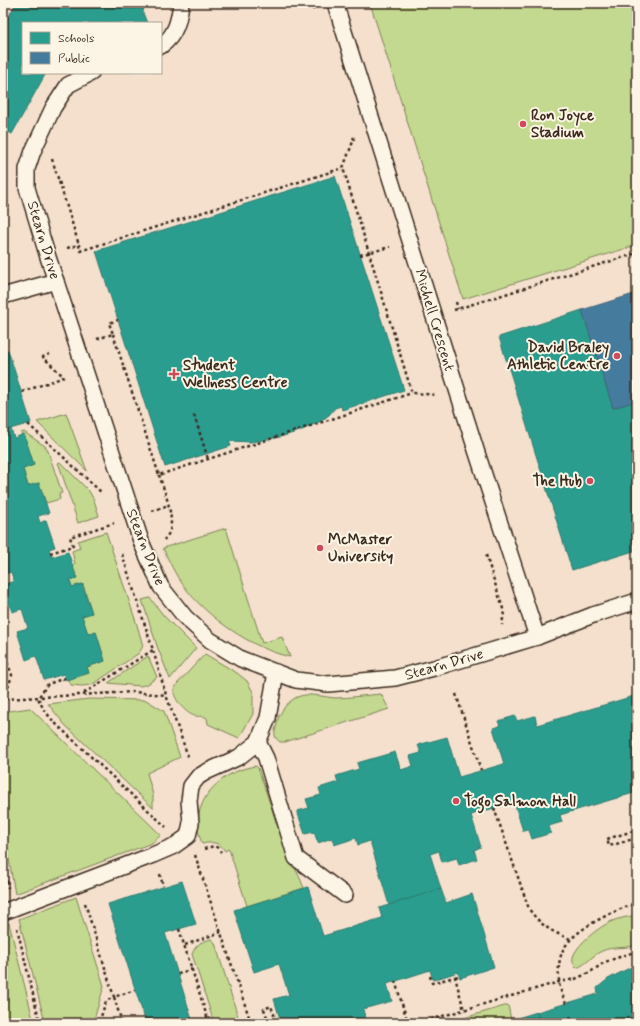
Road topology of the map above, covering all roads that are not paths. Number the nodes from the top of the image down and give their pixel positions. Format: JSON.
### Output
{"nodes":[{"id":1,"x":181,"y":3,"type":"edge"},
{"id":2,"x":335,"y":3,"type":"edge"},
{"id":3,"x":162,"y":45,"type":"edge"},
{"id":4,"x":89,"y":74,"type":"edge"},
{"id":5,"x":56,"y":281,"type":"junction"},
{"id":6,"x":3,"y":296,"type":"edge"},
{"id":7,"x":637,"y":601,"type":"edge"},
{"id":8,"x":537,"y":637,"type":"junction"},
{"id":9,"x":276,"y":672,"type":"junction"},
{"id":10,"x":258,"y":742,"type":"junction"},
{"id":11,"x":346,"y":895,"type":"dead end"},
{"id":12,"x":7,"y":911,"type":"edge"}],
"edges":[{"from":1,"to":3,"type":"lane"},
{"from":2,"to":8,"type":"lane","name":"Michell Crescent"},
{"from":4,"to":5,"type":"lane","name":"Stearn Drive"},
{"from":5,"to":6,"type":"lane"},
{"from":5,"to":9,"type":"lane","name":"Stearn Drive"},
{"from":7,"to":8,"type":"lane","name":"Stearn Drive"},
{"from":8,"to":9,"type":"lane","name":"Stearn Drive"},
{"from":9,"to":10,"type":"lane"},
{"from":10,"to":11,"type":"lane"},
{"from":10,"to":12,"type":"lane"}]}
